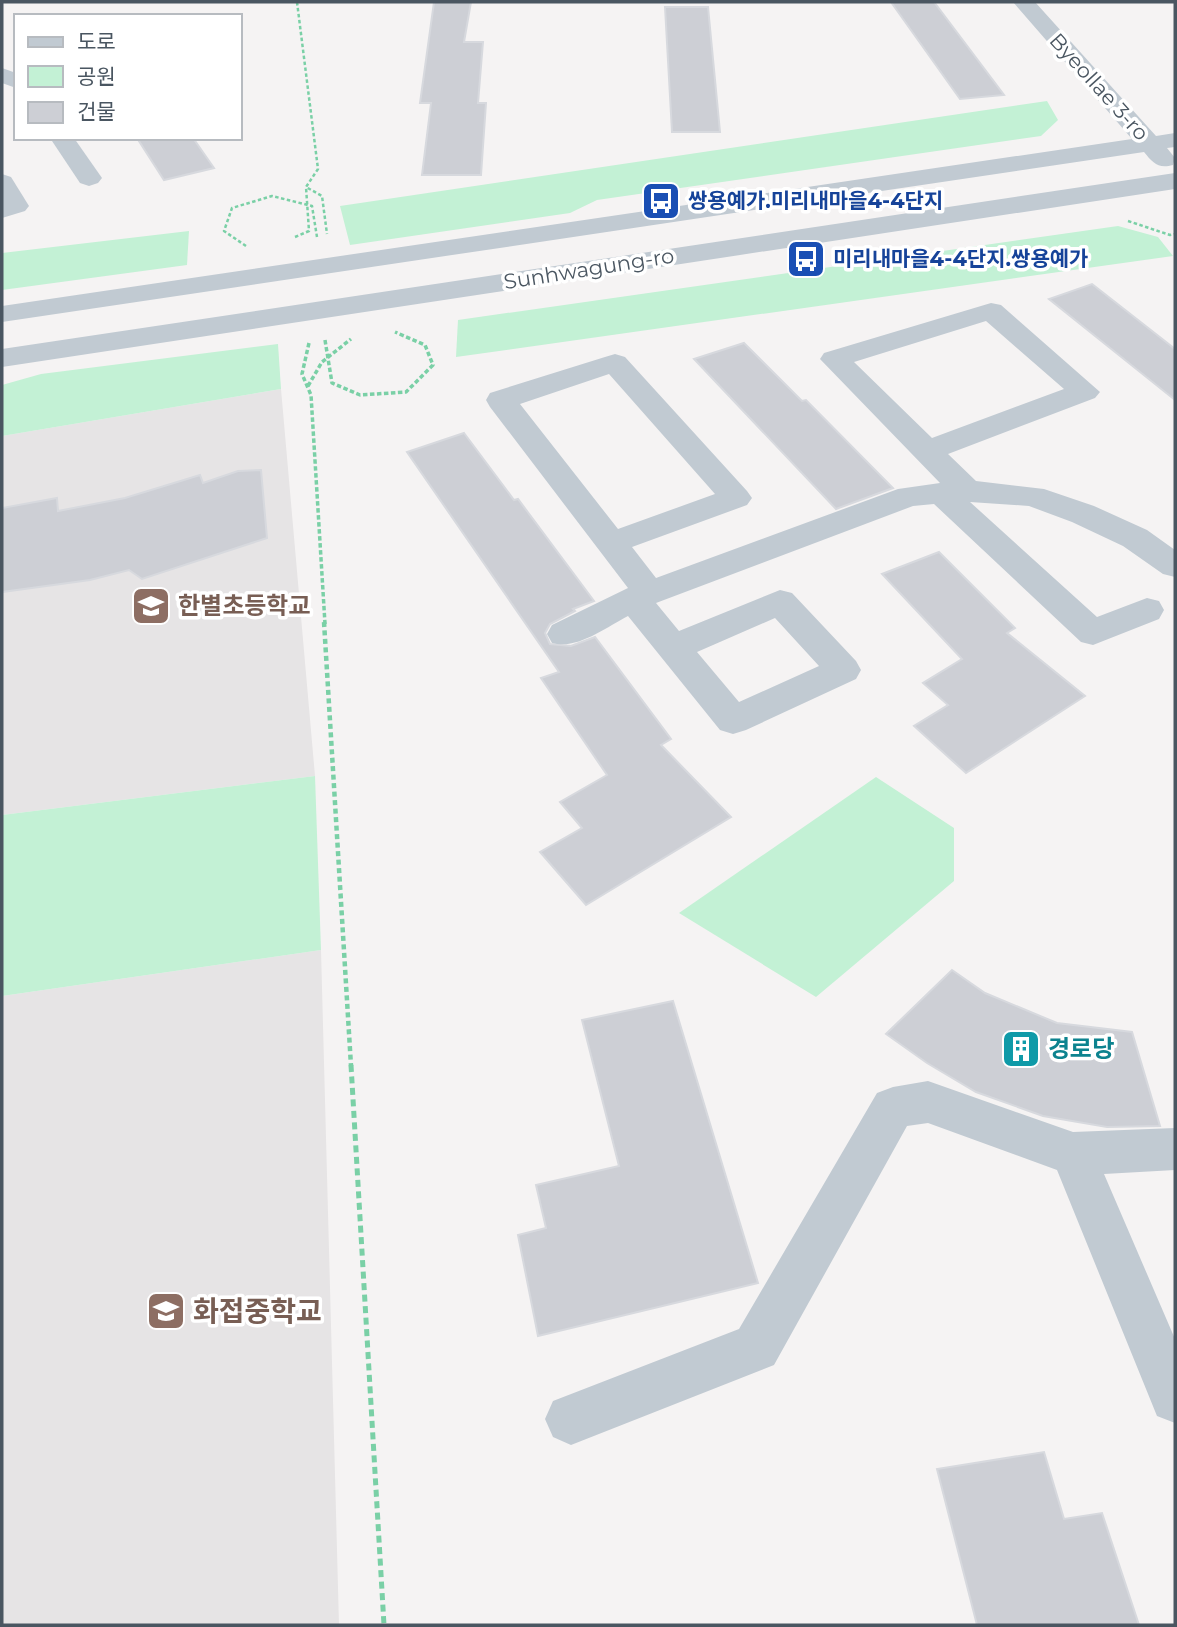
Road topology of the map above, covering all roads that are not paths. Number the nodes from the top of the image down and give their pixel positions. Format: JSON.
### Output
{"nodes":[{"id":1,"x":1024,"y":2,"type":"edge"},
{"id":2,"x":63,"y":140,"type":"edge"},
{"id":3,"x":1163,"y":142,"type":"edge"},
{"id":4,"x":1175,"y":172,"type":"edge"},
{"id":5,"x":89,"y":178,"type":"dead end"},
{"id":6,"x":1175,"y":181,"type":"edge"},
{"id":7,"x":2,"y":182,"type":"edge"},
{"id":8,"x":2,"y":210,"type":"edge"},
{"id":9,"x":2,"y":314,"type":"edge"},
{"id":10,"x":2,"y":358,"type":"edge"},
{"id":11,"x":927,"y":452,"type":"junction"},
{"id":12,"x":954,"y":492,"type":"junction"},
{"id":13,"x":611,"y":543,"type":"junction"},
{"id":14,"x":1175,"y":566,"type":"edge"},
{"id":15,"x":641,"y":596,"type":"junction"},
{"id":16,"x":1147,"y":610,"type":"dead end"},
{"id":17,"x":564,"y":634,"type":"dead end"},
{"id":18,"x":673,"y":648,"type":"dead end"},
{"id":19,"x":1175,"y":1149,"type":"edge"},
{"id":20,"x":1073,"y":1154,"type":"junction"},
{"id":21,"x":1175,"y":1398,"type":"edge"},
{"id":22,"x":571,"y":1419,"type":"dead end"}],
"edges":[{"from":1,"to":3,"type":"street","name":"Byeollae 3-ro"},
{"from":2,"to":5,"type":"street"},
{"from":3,"to":4,"type":"street","name":"Byeollae 3-ro"},
{"from":3,"to":9,"type":"street","name":"Sunhwagung-ro"},
{"from":6,"to":10,"type":"street","name":"Sunhwagung-ro"},
{"from":7,"to":8,"type":"street"},
{"from":11,"to":11,"type":"street"},
{"from":11,"to":12,"type":"street"},
{"from":12,"to":14,"type":"street"},
{"from":12,"to":15,"type":"street"},
{"from":12,"to":16,"type":"street"},
{"from":13,"to":13,"type":"street"},
{"from":13,"to":15,"type":"street"},
{"from":15,"to":17,"type":"street"},
{"from":15,"to":18,"type":"street"},
{"from":19,"to":20,"type":"street"},
{"from":20,"to":21,"type":"street"},
{"from":20,"to":22,"type":"street"}]}
